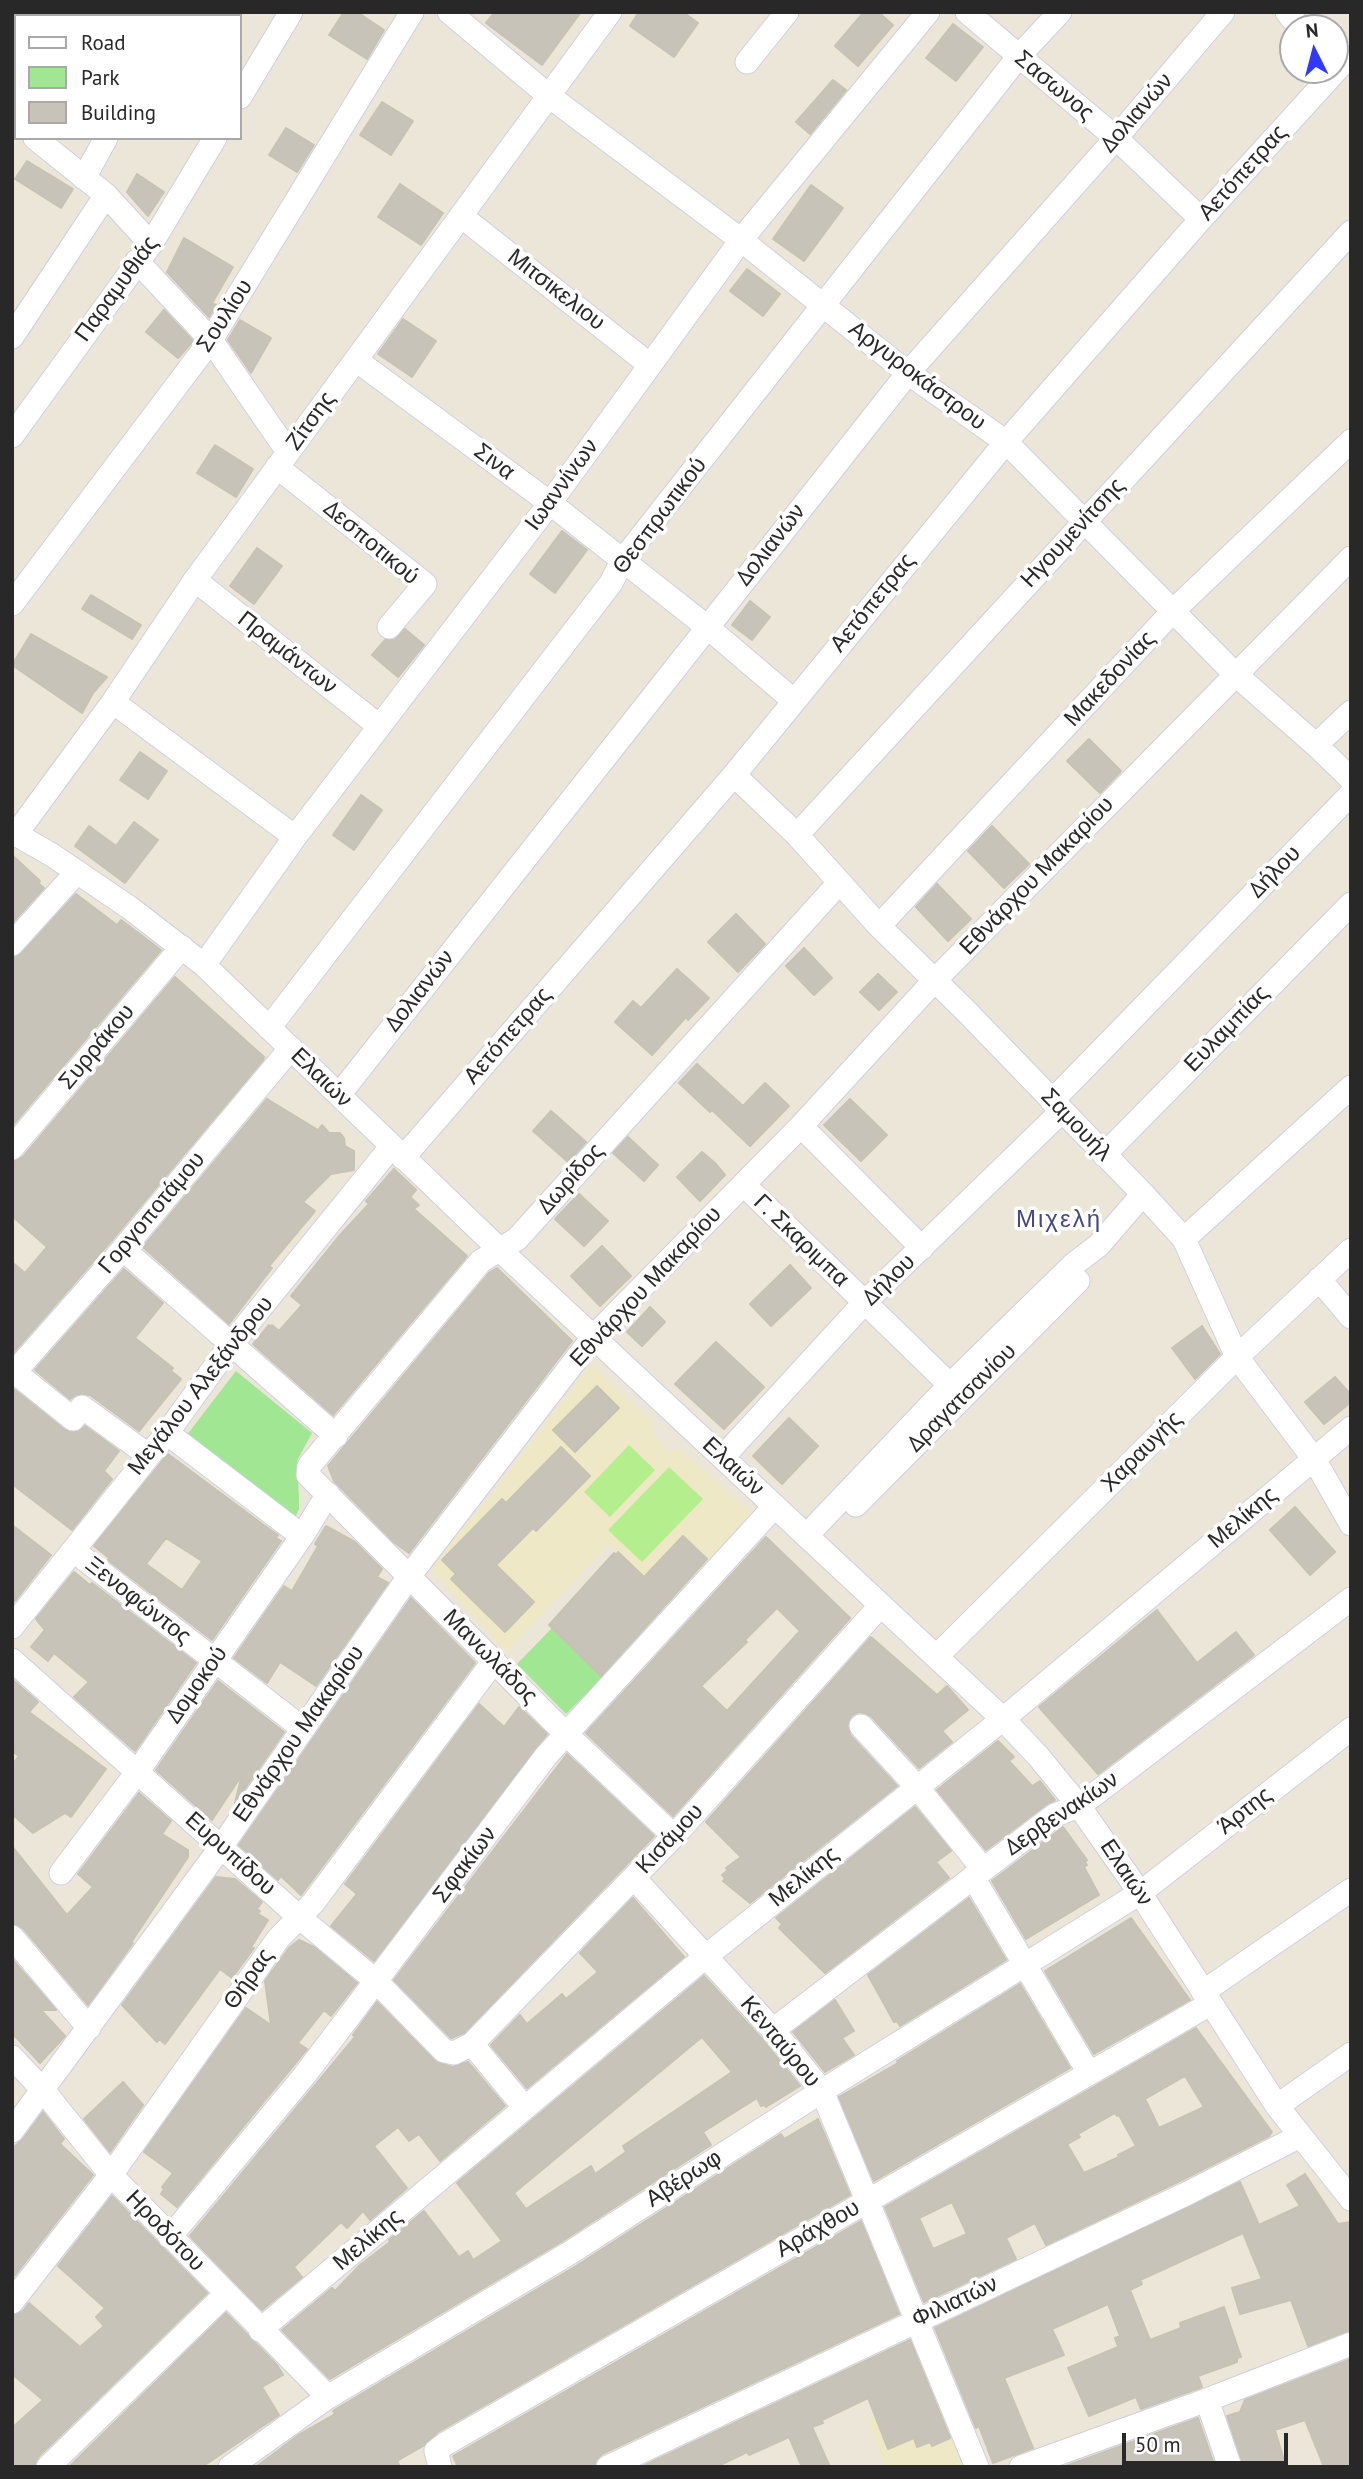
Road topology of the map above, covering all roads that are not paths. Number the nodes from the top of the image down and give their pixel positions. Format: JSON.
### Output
{"nodes":[{"id":1,"x":291,"y":12,"type":"edge"},
{"id":2,"x":412,"y":12,"type":"edge"},
{"id":3,"x":449,"y":12,"type":"edge"},
{"id":4,"x":610,"y":12,"type":"edge"},
{"id":5,"x":787,"y":12,"type":"edge"},
{"id":6,"x":928,"y":12,"type":"edge"},
{"id":7,"x":967,"y":12,"type":"edge"},
{"id":8,"x":1060,"y":12,"type":"edge"},
{"id":9,"x":1223,"y":12,"type":"edge"},
{"id":10,"x":1019,"y":56,"type":"junction"},
{"id":11,"x":747,"y":62,"type":"dead end"},
{"id":12,"x":1330,"y":84,"type":"edge"},
{"id":13,"x":242,"y":94,"type":"edge"},
{"id":14,"x":549,"y":96,"type":"junction"},
{"id":15,"x":1116,"y":138,"type":"junction"},
{"id":16,"x":37,"y":140,"type":"edge"},
{"id":17,"x":105,"y":140,"type":"edge"},
{"id":18,"x":214,"y":140,"type":"edge"},
{"id":19,"x":84,"y":178,"type":"junction"},
{"id":20,"x":106,"y":195,"type":"junction"},
{"id":21,"x":461,"y":216,"type":"junction"},
{"id":22,"x":1201,"y":219,"type":"junction"},
{"id":23,"x":1351,"y":232,"type":"edge"},
{"id":24,"x":741,"y":240,"type":"junction"},
{"id":25,"x":144,"y":252,"type":"junction"},
{"id":26,"x":823,"y":305,"type":"junction"},
{"id":27,"x":12,"y":337,"type":"edge"},
{"id":28,"x":211,"y":340,"type":"junction"},
{"id":29,"x":356,"y":359,"type":"junction"},
{"id":30,"x":650,"y":365,"type":"junction"},
{"id":31,"x":908,"y":373,"type":"junction"},
{"id":32,"x":12,"y":436,"type":"edge"},
{"id":33,"x":1006,"y":442,"type":"junction"},
{"id":34,"x":1347,"y":454,"type":"edge"},
{"id":35,"x":283,"y":460,"type":"junction"},
{"id":36,"x":550,"y":503,"type":"junction"},
{"id":37,"x":1084,"y":521,"type":"junction"},
{"id":38,"x":1351,"y":558,"type":"edge"},
{"id":39,"x":622,"y":561,"type":"junction"},
{"id":40,"x":195,"y":580,"type":"junction"},
{"id":41,"x":12,"y":604,"type":"edge"},
{"id":42,"x":1174,"y":610,"type":"junction"},
{"id":43,"x":389,"y":626,"type":"dead end"},
{"id":44,"x":706,"y":626,"type":"junction"},
{"id":45,"x":1235,"y":674,"type":"junction"},
{"id":46,"x":793,"y":700,"type":"junction"},
{"id":47,"x":113,"y":702,"type":"junction"},
{"id":48,"x":1351,"y":712,"type":"edge"},
{"id":49,"x":379,"y":726,"type":"junction"},
{"id":50,"x":1316,"y":745,"type":"junction"},
{"id":51,"x":734,"y":775,"type":"junction"},
{"id":52,"x":1351,"y":779,"type":"edge"},
{"id":53,"x":1351,"y":794,"type":"edge"},
{"id":54,"x":14,"y":833,"type":"edge"},
{"id":55,"x":797,"y":835,"type":"junction"},
{"id":56,"x":295,"y":837,"type":"junction"},
{"id":57,"x":77,"y":872,"type":"junction"},
{"id":58,"x":839,"y":883,"type":"junction"},
{"id":59,"x":1351,"y":904,"type":"edge"},
{"id":60,"x":879,"y":926,"type":"junction"},
{"id":61,"x":12,"y":944,"type":"edge"},
{"id":62,"x":182,"y":947,"type":"junction"},
{"id":63,"x":204,"y":965,"type":"junction"},
{"id":64,"x":935,"y":980,"type":"junction"},
{"id":65,"x":270,"y":1028,"type":"junction"},
{"id":66,"x":291,"y":1048,"type":"junction"},
{"id":67,"x":1351,"y":1087,"type":"edge"},
{"id":68,"x":339,"y":1095,"type":"junction"},
{"id":69,"x":1057,"y":1106,"type":"junction"},
{"id":70,"x":801,"y":1126,"type":"junction"},
{"id":71,"x":12,"y":1148,"type":"edge"},
{"id":72,"x":397,"y":1152,"type":"junction"},
{"id":73,"x":1104,"y":1155,"type":"junction"},
{"id":74,"x":744,"y":1185,"type":"junction"},
{"id":75,"x":1143,"y":1194,"type":"junction"},
{"id":76,"x":1184,"y":1239,"type":"junction"},
{"id":77,"x":1099,"y":1245,"type":"junction"},
{"id":78,"x":922,"y":1248,"type":"junction"},
{"id":79,"x":123,"y":1249,"type":"junction"},
{"id":80,"x":500,"y":1250,"type":"junction"},
{"id":81,"x":1351,"y":1250,"type":"edge"},
{"id":82,"x":1319,"y":1279,"type":"junction"},
{"id":83,"x":864,"y":1303,"type":"junction"},
{"id":84,"x":1351,"y":1317,"type":"edge"},
{"id":85,"x":594,"y":1336,"type":"junction"},
{"id":86,"x":232,"y":1343,"type":"junction"},
{"id":87,"x":1237,"y":1357,"type":"junction"},
{"id":88,"x":13,"y":1372,"type":"edge"},
{"id":89,"x":950,"y":1385,"type":"junction"},
{"id":90,"x":1351,"y":1428,"type":"edge"},
{"id":91,"x":167,"y":1433,"type":"junction"},
{"id":92,"x":336,"y":1436,"type":"junction"},
{"id":93,"x":148,"y":1455,"type":"junction"},
{"id":94,"x":723,"y":1457,"type":"junction"},
{"id":95,"x":1314,"y":1459,"type":"junction"},
{"id":96,"x":308,"y":1475,"type":"joint"},
{"id":97,"x":328,"y":1493,"type":"junction"},
{"id":98,"x":775,"y":1506,"type":"junction"},
{"id":99,"x":1351,"y":1524,"type":"edge"},
{"id":100,"x":302,"y":1535,"type":"junction"},
{"id":101,"x":812,"y":1540,"type":"junction"},
{"id":102,"x":74,"y":1551,"type":"junction"},
{"id":103,"x":410,"y":1575,"type":"junction"},
{"id":104,"x":1351,"y":1599,"type":"edge"},
{"id":105,"x":881,"y":1605,"type":"junction"},
{"id":106,"x":12,"y":1627,"type":"edge"},
{"id":107,"x":936,"y":1657,"type":"junction"},
{"id":108,"x":12,"y":1660,"type":"edge"},
{"id":109,"x":214,"y":1660,"type":"junction"},
{"id":110,"x":494,"y":1661,"type":"junction"},
{"id":111,"x":1003,"y":1719,"type":"junction"},
{"id":112,"x":861,"y":1726,"type":"dead end"},
{"id":113,"x":302,"y":1728,"type":"junction"},
{"id":114,"x":1351,"y":1729,"type":"edge"},
{"id":115,"x":566,"y":1734,"type":"junction"},
{"id":116,"x":138,"y":1771,"type":"junction"},
{"id":117,"x":917,"y":1787,"type":"junction"},
{"id":118,"x":1079,"y":1806,"type":"junction"},
{"id":119,"x":674,"y":1836,"type":"junction"},
{"id":120,"x":221,"y":1847,"type":"junction"},
{"id":121,"x":61,"y":1873,"type":"dead end"},
{"id":122,"x":978,"y":1873,"type":"junction"},
{"id":123,"x":634,"y":1878,"type":"junction"},
{"id":124,"x":1351,"y":1890,"type":"edge"},
{"id":125,"x":1140,"y":1894,"type":"junction"},
{"id":126,"x":299,"y":1917,"type":"junction"},
{"id":127,"x":12,"y":1937,"type":"edge"},
{"id":128,"x":705,"y":1957,"type":"junction"},
{"id":129,"x":1024,"y":1965,"type":"junction"},
{"id":130,"x":376,"y":1981,"type":"junction"},
{"id":131,"x":1207,"y":1998,"type":"junction"},
{"id":132,"x":89,"y":2028,"type":"junction"},
{"id":133,"x":773,"y":2030,"type":"junction"},
{"id":134,"x":472,"y":2044,"type":"junction"},
{"id":135,"x":1351,"y":2054,"type":"edge"},
{"id":136,"x":12,"y":2057,"type":"edge"},
{"id":137,"x":1088,"y":2073,"type":"junction"},
{"id":138,"x":43,"y":2090,"type":"junction"},
{"id":139,"x":822,"y":2091,"type":"junction"},
{"id":140,"x":1277,"y":2106,"type":"junction"},
{"id":141,"x":525,"y":2108,"type":"junction"},
{"id":142,"x":12,"y":2131,"type":"edge"},
{"id":143,"x":1300,"y":2136,"type":"junction"},
{"id":144,"x":111,"y":2175,"type":"junction"},
{"id":145,"x":1351,"y":2199,"type":"edge"},
{"id":146,"x":866,"y":2201,"type":"junction"},
{"id":147,"x":170,"y":2237,"type":"junction"},
{"id":148,"x":226,"y":2294,"type":"junction"},
{"id":149,"x":12,"y":2302,"type":"edge"},
{"id":150,"x":916,"y":2320,"type":"junction"},
{"id":151,"x":260,"y":2330,"type":"junction"},
{"id":152,"x":1351,"y":2344,"type":"edge"},
{"id":153,"x":328,"y":2397,"type":"junction"},
{"id":154,"x":1207,"y":2400,"type":"junction"},
{"id":155,"x":439,"y":2464,"type":"edge"},
{"id":156,"x":48,"y":2467,"type":"edge"},
{"id":157,"x":230,"y":2467,"type":"edge"},
{"id":158,"x":608,"y":2467,"type":"edge"},
{"id":159,"x":977,"y":2467,"type":"edge"},
{"id":160,"x":1021,"y":2467,"type":"edge"},
{"id":161,"x":1230,"y":2467,"type":"edge"}],
"edges":[{"from":1,"to":13,"type":"street"},
{"from":2,"to":28,"type":"street","name":"Σουλίου"},
{"from":3,"to":14,"type":"street","name":"Αργυροκάστρου"},
{"from":4,"to":14,"type":"street","name":"Ζίτσης"},
{"from":5,"to":11,"type":"street"},
{"from":6,"to":24,"type":"street","name":"Ιωαννίνων"},
{"from":7,"to":10,"type":"street","name":"Σασωνος"},
{"from":8,"to":10,"type":"street","name":"Θεσπρωτικού"},
{"from":9,"to":15,"type":"street","name":"Δολιανών"},
{"from":10,"to":15,"type":"street","name":"Σασωνος"},
{"from":10,"to":26,"type":"street","name":"Θεσπρωτικού"},
{"from":12,"to":22,"type":"street","name":"Αετόπετρας"},
{"from":14,"to":21,"type":"street","name":"Ζίτσης"},
{"from":14,"to":24,"type":"street","name":"Αργυροκάστρου"},
{"from":15,"to":22,"type":"street","name":"Σασωνος"},
{"from":15,"to":31,"type":"street","name":"Δολιανών"},
{"from":16,"to":19,"type":"street","name":"Δεσποτικού"},
{"from":17,"to":19,"type":"street"},
{"from":18,"to":25,"type":"street","name":"Παραμυθιάς"},
{"from":19,"to":20,"type":"street","name":"Δεσποτικού"},
{"from":20,"to":25,"type":"street","name":"Δεσποτικού"},
{"from":20,"to":27,"type":"street"},
{"from":21,"to":29,"type":"street","name":"Ζίτσης"},
{"from":21,"to":30,"type":"street","name":"Μιτσικελιου"},
{"from":22,"to":33,"type":"street","name":"Αετόπετρας"},
{"from":23,"to":37,"type":"street","name":"Ηγουμενίτσης"},
{"from":24,"to":26,"type":"street","name":"Αργυροκάστρου"},
{"from":24,"to":30,"type":"street","name":"Ιωαννίνων"},
{"from":25,"to":28,"type":"street","name":"Δεσποτικού"},
{"from":25,"to":32,"type":"street","name":"Παραμυθιάς"},
{"from":26,"to":31,"type":"street","name":"Αργυροκάστρου"},
{"from":26,"to":39,"type":"street","name":"Θεσπρωτικού"},
{"from":28,"to":35,"type":"street","name":"Δεσποτικού"},
{"from":28,"to":41,"type":"street","name":"Σουλίου"},
{"from":29,"to":35,"type":"street","name":"Ζίτσης"},
{"from":29,"to":36,"type":"street","name":"Σινα"},
{"from":30,"to":36,"type":"street","name":"Ιωαννίνων"},
{"from":31,"to":33,"type":"street","name":"Αργυροκάστρου"},
{"from":31,"to":44,"type":"street","name":"Δολιανών"},
{"from":33,"to":37,"type":"street","name":"Αργυροκάστρου"},
{"from":33,"to":46,"type":"street","name":"Αετόπετρας"},
{"from":34,"to":42,"type":"street","name":"Μακεδονίας"},
{"from":35,"to":40,"type":"street","name":"Ζίτσης"},
{"from":35,"to":43,"type":"street","name":"Δεσποτικού"},
{"from":36,"to":39,"type":"street","name":"Σινα"},
{"from":36,"to":49,"type":"street","name":"Ιωαννίνων"},
{"from":37,"to":42,"type":"street","name":"Αργυροκάστρου"},
{"from":37,"to":55,"type":"street","name":"Ηγουμενίτσης"},
{"from":38,"to":45,"type":"street","name":"Εθνάρχου Μακαρίου"},
{"from":39,"to":44,"type":"street","name":"Σινα"},
{"from":39,"to":65,"type":"street","name":"Θεσπρωτικού"},
{"from":40,"to":47,"type":"street","name":"Ζίτσης"},
{"from":40,"to":49,"type":"street","name":"Πραμάντων"},
{"from":42,"to":45,"type":"street","name":"Αργυροκάστρου"},
{"from":42,"to":60,"type":"street","name":"Μακεδονίας"},
{"from":44,"to":46,"type":"street","name":"Σινα"},
{"from":44,"to":68,"type":"street","name":"Δολιανών"},
{"from":45,"to":50,"type":"street","name":"Αργυροκάστρου"},
{"from":45,"to":64,"type":"street","name":"Εθνάρχου Μακαρίου"},
{"from":46,"to":51,"type":"street","name":"Αετόπετρας"},
{"from":47,"to":54,"type":"street","name":"Ζίτσης"},
{"from":47,"to":56,"type":"street"},
{"from":48,"to":50,"type":"street"},
{"from":49,"to":56,"type":"street","name":"Ιωαννίνων"},
{"from":50,"to":52,"type":"street","name":"Αργυροκάστρου"},
{"from":51,"to":55,"type":"street","name":"Σαμουήλ"},
{"from":51,"to":72,"type":"street","name":"Αετόπετρας"},
{"from":53,"to":69,"type":"street","name":"Δήλου"},
{"from":54,"to":57,"type":"street","name":"Ελαιών"},
{"from":55,"to":58,"type":"street","name":"Σαμουήλ"},
{"from":56,"to":63,"type":"street","name":"Ιωαννίνων"},
{"from":57,"to":61,"type":"street"},
{"from":57,"to":62,"type":"street","name":"Ελαιών"},
{"from":58,"to":60,"type":"street","name":"Σαμουήλ"},
{"from":58,"to":80,"type":"street","name":"Δωρίδος"},
{"from":59,"to":73,"type":"street","name":"Ευλαμπίας"},
{"from":60,"to":64,"type":"street","name":"Σαμουήλ"},
{"from":62,"to":63,"type":"street","name":"Ελαιών"},
{"from":62,"to":71,"type":"street","name":"Συρράκου"},
{"from":63,"to":65,"type":"street","name":"Ελαιών"},
{"from":64,"to":69,"type":"street","name":"Σαμουήλ"},
{"from":64,"to":70,"type":"street","name":"Εθνάρχου Μακαρίου"},
{"from":65,"to":66,"type":"street","name":"Ελαιών"},
{"from":66,"to":68,"type":"street","name":"Ελαιών"},
{"from":66,"to":79,"type":"street","name":"Γοργοποτάμου"},
{"from":67,"to":76,"type":"street"},
{"from":68,"to":72,"type":"street","name":"Ελαιών"},
{"from":69,"to":73,"type":"street","name":"Σαμουήλ"},
{"from":69,"to":78,"type":"street","name":"Δήλου"},
{"from":70,"to":74,"type":"street","name":"Εθνάρχου Μακαρίου"},
{"from":70,"to":78,"type":"street"},
{"from":72,"to":80,"type":"street","name":"Ελαιών"},
{"from":72,"to":86,"type":"street","name":"Μεγάλου Αλεξάνδρου"},
{"from":73,"to":75,"type":"street","name":"Σαμουήλ"},
{"from":74,"to":83,"type":"street","name":"Γ. Σκαριμπα"},
{"from":74,"to":85,"type":"street","name":"Εθνάρχου Μακαρίου"},
{"from":75,"to":76,"type":"street","name":"Σαμουήλ"},
{"from":75,"to":77,"type":"street","name":"Δραγατσανίου"},
{"from":76,"to":87,"type":"street","name":"Σαμουήλ"},
{"from":77,"to":89,"type":"street","name":"Δραγατσανίου"},
{"from":77,"to":101,"type":"street","name":"Δραγατσανίου"},
{"from":78,"to":83,"type":"street","name":"Δήλου"},
{"from":79,"to":86,"type":"street"},
{"from":79,"to":88,"type":"street","name":"Γοργοποτάμου"},
{"from":80,"to":85,"type":"street","name":"Ελαιών"},
{"from":80,"to":92,"type":"street","name":"Δωρίδος"},
{"from":81,"to":82,"type":"street","name":"Χαραυγής"},
{"from":82,"to":84,"type":"street"},
{"from":82,"to":87,"type":"street","name":"Χαραυγής"},
{"from":83,"to":89,"type":"street","name":"Γ. Σκαριμπα"},
{"from":83,"to":94,"type":"street","name":"Δήλου"},
{"from":85,"to":94,"type":"street","name":"Ελαιών"},
{"from":85,"to":103,"type":"street","name":"Εθνάρχου Μακαρίου"},
{"from":86,"to":91,"type":"street","name":"Μεγάλου Αλεξάνδρου"},
{"from":86,"to":92,"type":"street"},
{"from":87,"to":95,"type":"street","name":"Σαμουήλ"},
{"from":87,"to":107,"type":"street","name":"Χαραυγής"},
{"from":88,"to":93,"type":"street"},
{"from":89,"to":101,"type":"street","name":"Δραγατσανίου"},
{"from":90,"to":95,"type":"street","name":"Μελίκης"},
{"from":91,"to":93,"type":"street","name":"Μεγάλου Αλεξάνδρου"},
{"from":91,"to":100,"type":"street"},
{"from":92,"to":96,"type":"street","name":"Δωρίδος"},
{"from":93,"to":102,"type":"street","name":"Μεγάλου Αλεξάνδρου"},
{"from":94,"to":98,"type":"street","name":"Ελαιών"},
{"from":95,"to":99,"type":"street","name":"Σαμουήλ"},
{"from":95,"to":111,"type":"street","name":"Μελίκης"},
{"from":96,"to":97,"type":"street","name":"Μανωλάδος"},
{"from":97,"to":100,"type":"street","name":"Δομοκού"},
{"from":97,"to":103,"type":"street","name":"Μανωλάδος"},
{"from":98,"to":101,"type":"street","name":"Ελαιών"},
{"from":98,"to":115,"type":"street","name":"Σφακίων"},
{"from":100,"to":109,"type":"street","name":"Δομοκού"},
{"from":101,"to":105,"type":"street","name":"Ελαιών"},
{"from":102,"to":106,"type":"street","name":"Μεγάλου Αλεξάνδρου"},
{"from":102,"to":109,"type":"street","name":"Ξενοφώντος"},
{"from":103,"to":110,"type":"street","name":"Μανωλάδος"},
{"from":103,"to":113,"type":"street","name":"Εθνάρχου Μακαρίου"},
{"from":104,"to":118,"type":"street","name":"Δερβενακίων"},
{"from":105,"to":107,"type":"street","name":"Ελαιών"},
{"from":105,"to":119,"type":"street","name":"Κισάμου"},
{"from":107,"to":111,"type":"street","name":"Ελαιών"},
{"from":108,"to":116,"type":"street","name":"Ευρυπίδου"},
{"from":109,"to":113,"type":"street","name":"Ξενοφώντος"},
{"from":109,"to":116,"type":"street","name":"Δομοκού"},
{"from":110,"to":115,"type":"street","name":"Μανωλάδος"},
{"from":110,"to":126,"type":"street","name":"Θήρας"},
{"from":111,"to":117,"type":"street","name":"Μελίκης"},
{"from":111,"to":118,"type":"street","name":"Ελαιών"},
{"from":112,"to":117,"type":"street"},
{"from":113,"to":120,"type":"street","name":"Εθνάρχου Μακαρίου"},
{"from":114,"to":125,"type":"street","name":"Άρτης"},
{"from":115,"to":119,"type":"street","name":"Μανωλάδος"},
{"from":115,"to":130,"type":"street","name":"Σφακίων"},
{"from":116,"to":120,"type":"street","name":"Ευρυπίδου"},
{"from":116,"to":121,"type":"street","name":"Δομοκού"},
{"from":117,"to":122,"type":"street"},
{"from":117,"to":128,"type":"street","name":"Μελίκης"},
{"from":118,"to":122,"type":"street","name":"Δερβενακίων"},
{"from":118,"to":125,"type":"street","name":"Ελαιών"},
{"from":119,"to":123,"type":"street","name":"Κισάμου"},
{"from":120,"to":126,"type":"street","name":"Ευρυπίδου"},
{"from":120,"to":132,"type":"street","name":"Εθνάρχου Μακαρίου"},
{"from":122,"to":129,"type":"street"},
{"from":122,"to":133,"type":"street","name":"Δερβενακίων"},
{"from":123,"to":128,"type":"street","name":"Κενταύρου"},
{"from":123,"to":134,"type":"street","name":"Κισάμου"},
{"from":124,"to":131,"type":"street","name":"Αράχθου"},
{"from":125,"to":129,"type":"street","name":"Αβέρωφ"},
{"from":125,"to":131,"type":"street","name":"Ελαιών"},
{"from":126,"to":130,"type":"street","name":"Ευρυπίδου"},
{"from":126,"to":144,"type":"street","name":"Θήρας"},
{"from":127,"to":132,"type":"street"},
{"from":128,"to":133,"type":"street","name":"Κενταύρου"},
{"from":128,"to":141,"type":"street","name":"Μελίκης"},
{"from":129,"to":137,"type":"street"},
{"from":129,"to":139,"type":"street","name":"Αβέρωφ"},
{"from":130,"to":134,"type":"street","name":"Ευρυπίδου"},
{"from":130,"to":147,"type":"street","name":"Σφακίων"},
{"from":131,"to":137,"type":"street","name":"Αράχθου"},
{"from":131,"to":140,"type":"street","name":"Ελαιών"},
{"from":132,"to":138,"type":"street","name":"Εθνάρχου Μακαρίου"},
{"from":133,"to":139,"type":"street","name":"Κενταύρου"},
{"from":134,"to":141,"type":"street"},
{"from":135,"to":140,"type":"street"},
{"from":136,"to":138,"type":"street","name":"Ηροδότου"},
{"from":137,"to":146,"type":"street","name":"Αράχθου"},
{"from":138,"to":142,"type":"street","name":"Εθνάρχου Μακαρίου"},
{"from":138,"to":144,"type":"street","name":"Ηροδότου"},
{"from":139,"to":146,"type":"street","name":"Κενταύρου"},
{"from":139,"to":153,"type":"street","name":"Αβέρωφ"},
{"from":140,"to":143,"type":"street","name":"Ελαιών"},
{"from":141,"to":151,"type":"street","name":"Μελίκης"},
{"from":143,"to":145,"type":"street","name":"Ελαιών"},
{"from":143,"to":150,"type":"street","name":"Φιλιατών"},
{"from":144,"to":147,"type":"street","name":"Ηροδότου"},
{"from":144,"to":149,"type":"street","name":"Θήρας"},
{"from":146,"to":150,"type":"street","name":"Κενταύρου"},
{"from":146,"to":155,"type":"street","name":"Αράχθου"},
{"from":147,"to":148,"type":"street","name":"Ηροδότου"},
{"from":148,"to":151,"type":"street","name":"Ηροδότου"},
{"from":148,"to":156,"type":"street"},
{"from":150,"to":158,"type":"street","name":"Φιλιατών"},
{"from":150,"to":159,"type":"street","name":"Κενταύρου"},
{"from":151,"to":153,"type":"street","name":"Ηροδότου"},
{"from":152,"to":154,"type":"street"},
{"from":153,"to":157,"type":"street","name":"Αβέρωφ"},
{"from":154,"to":160,"type":"street"},
{"from":154,"to":161,"type":"street"}]}
